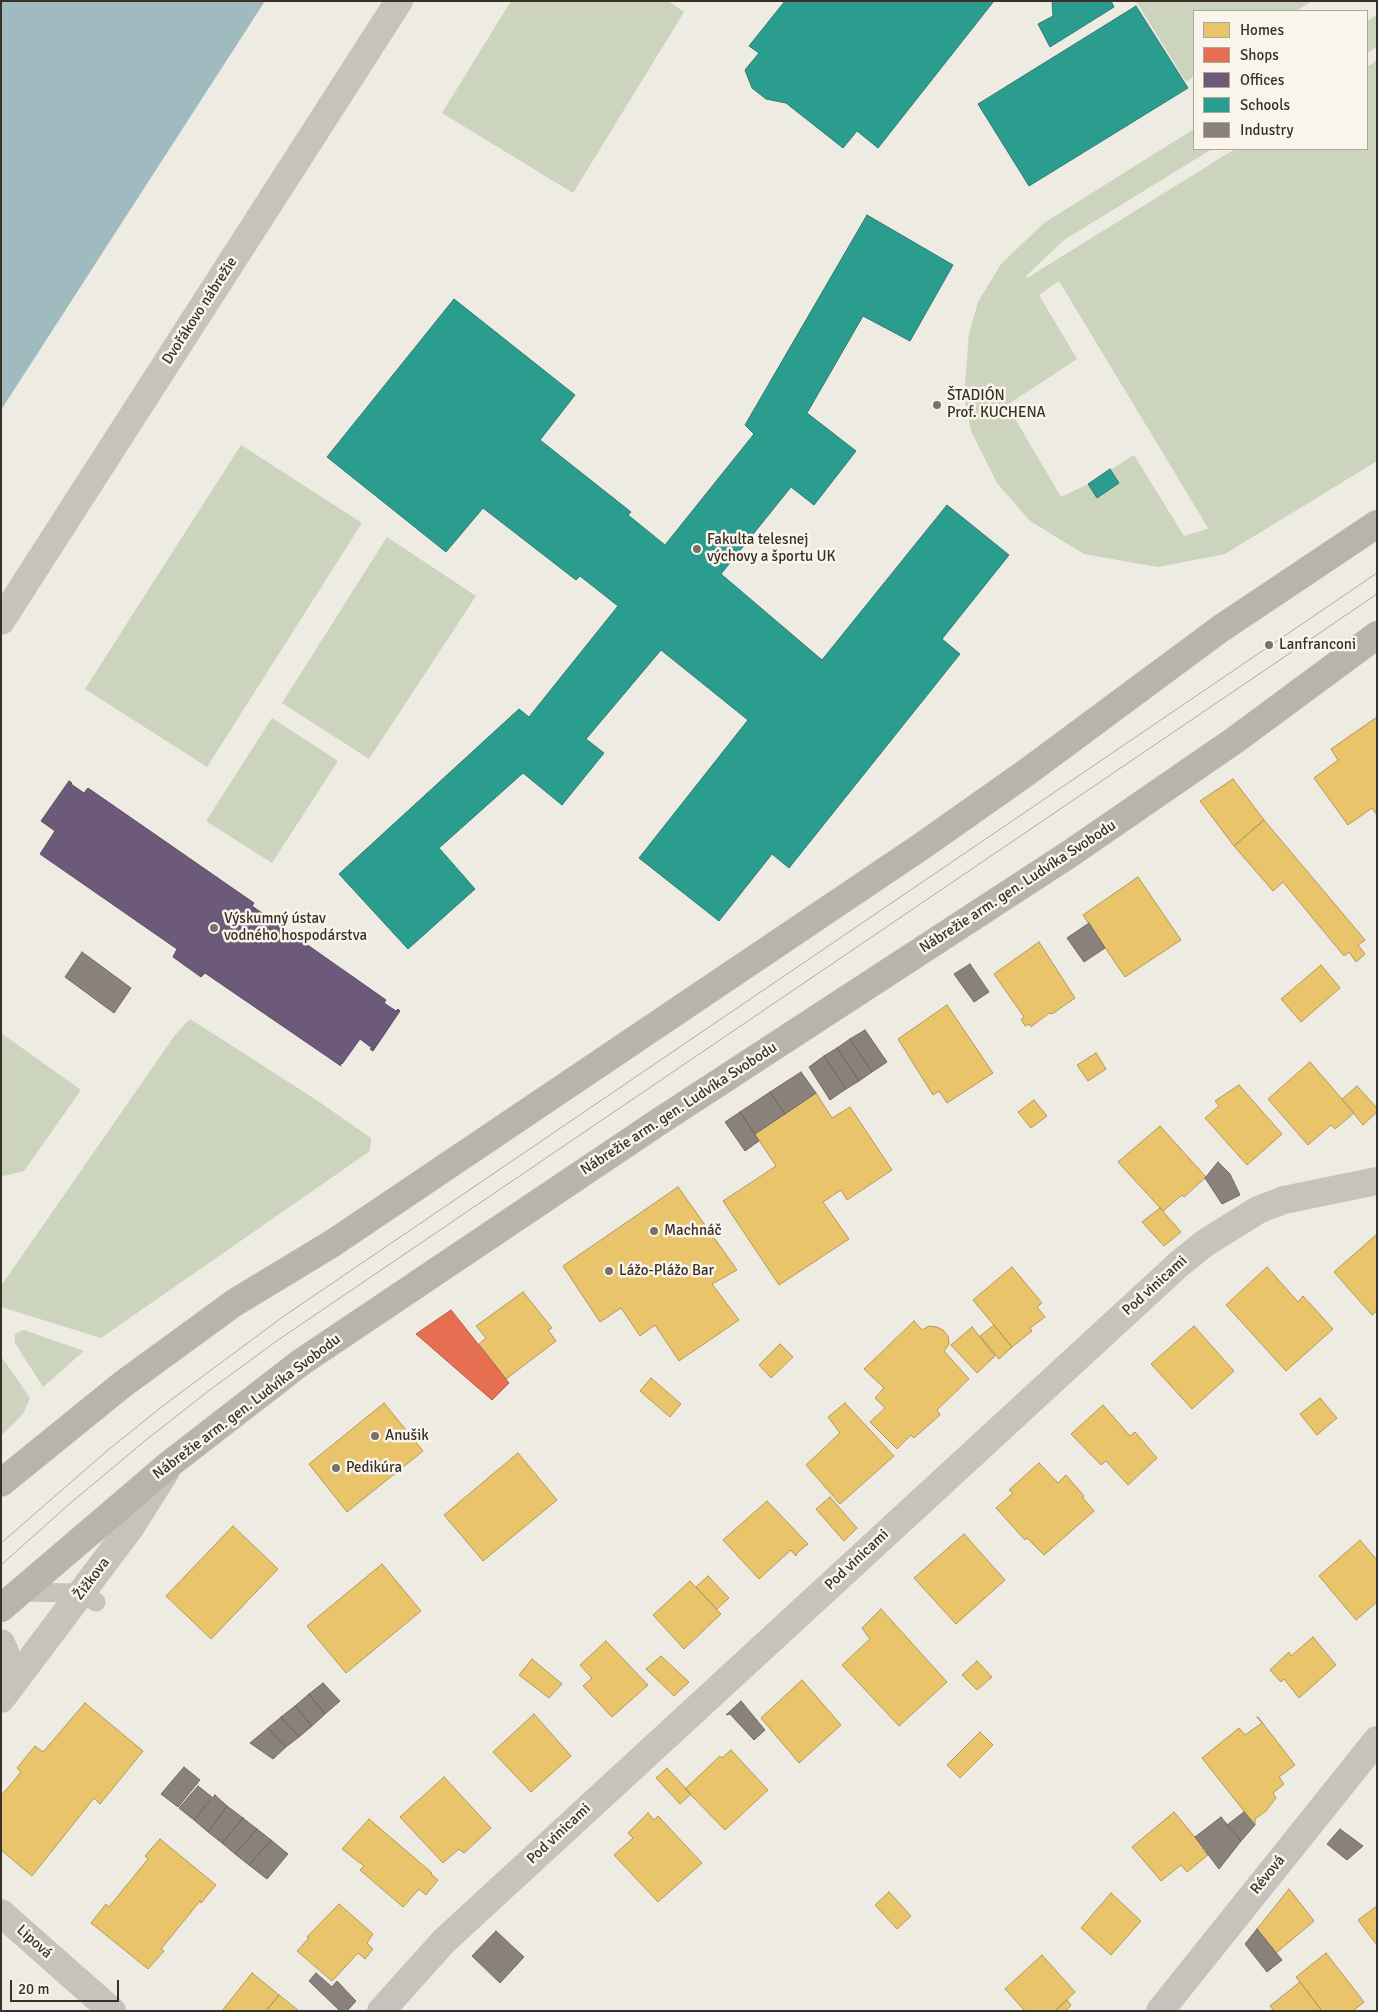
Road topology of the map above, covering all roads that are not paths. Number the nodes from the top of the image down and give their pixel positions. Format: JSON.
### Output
{"nodes":[{"id":1,"x":399,"y":1,"type":"edge"},
{"id":2,"x":1377,"y":524,"type":"edge"},
{"id":3,"x":1,"y":621,"type":"edge"},
{"id":4,"x":1377,"y":635,"type":"edge"},
{"id":5,"x":1377,"y":1181,"type":"edge"},
{"id":6,"x":171,"y":1463,"type":"junction"},
{"id":7,"x":1,"y":1484,"type":"edge"},
{"id":8,"x":89,"y":1598,"type":"junction"},
{"id":9,"x":10,"y":1600,"type":"edge"},
{"id":10,"x":1,"y":1643,"type":"edge"},
{"id":11,"x":5,"y":1694,"type":"edge"},
{"id":12,"x":1377,"y":1740,"type":"edge"},
{"id":13,"x":1,"y":1913,"type":"edge"},
{"id":14,"x":112,"y":2011,"type":"edge"},
{"id":15,"x":381,"y":2011,"type":"edge"},
{"id":16,"x":1160,"y":2011,"type":"edge"}],
"edges":[{"from":1,"to":3,"type":"street","name":"Dvořákovo nábrežie"},
{"from":2,"to":7,"type":"main road"},
{"from":4,"to":6,"type":"main road","name":"Nábrežie arm. gen. Ludvíka Svobodu"},
{"from":5,"to":15,"type":"street","name":"Pod vinicami"},
{"from":6,"to":8,"type":"street","name":"Žižkova"},
{"from":6,"to":9,"type":"main road","name":"Nábrežie arm. gen. Ludvíka Svobodu"},
{"from":8,"to":9,"type":"lane"},
{"from":8,"to":11,"type":"street","name":"Žižkova"},
{"from":10,"to":11,"type":"street","name":"Žižkova"},
{"from":12,"to":16,"type":"street","name":"Révová"},
{"from":13,"to":14,"type":"street","name":"Lipová"}]}
